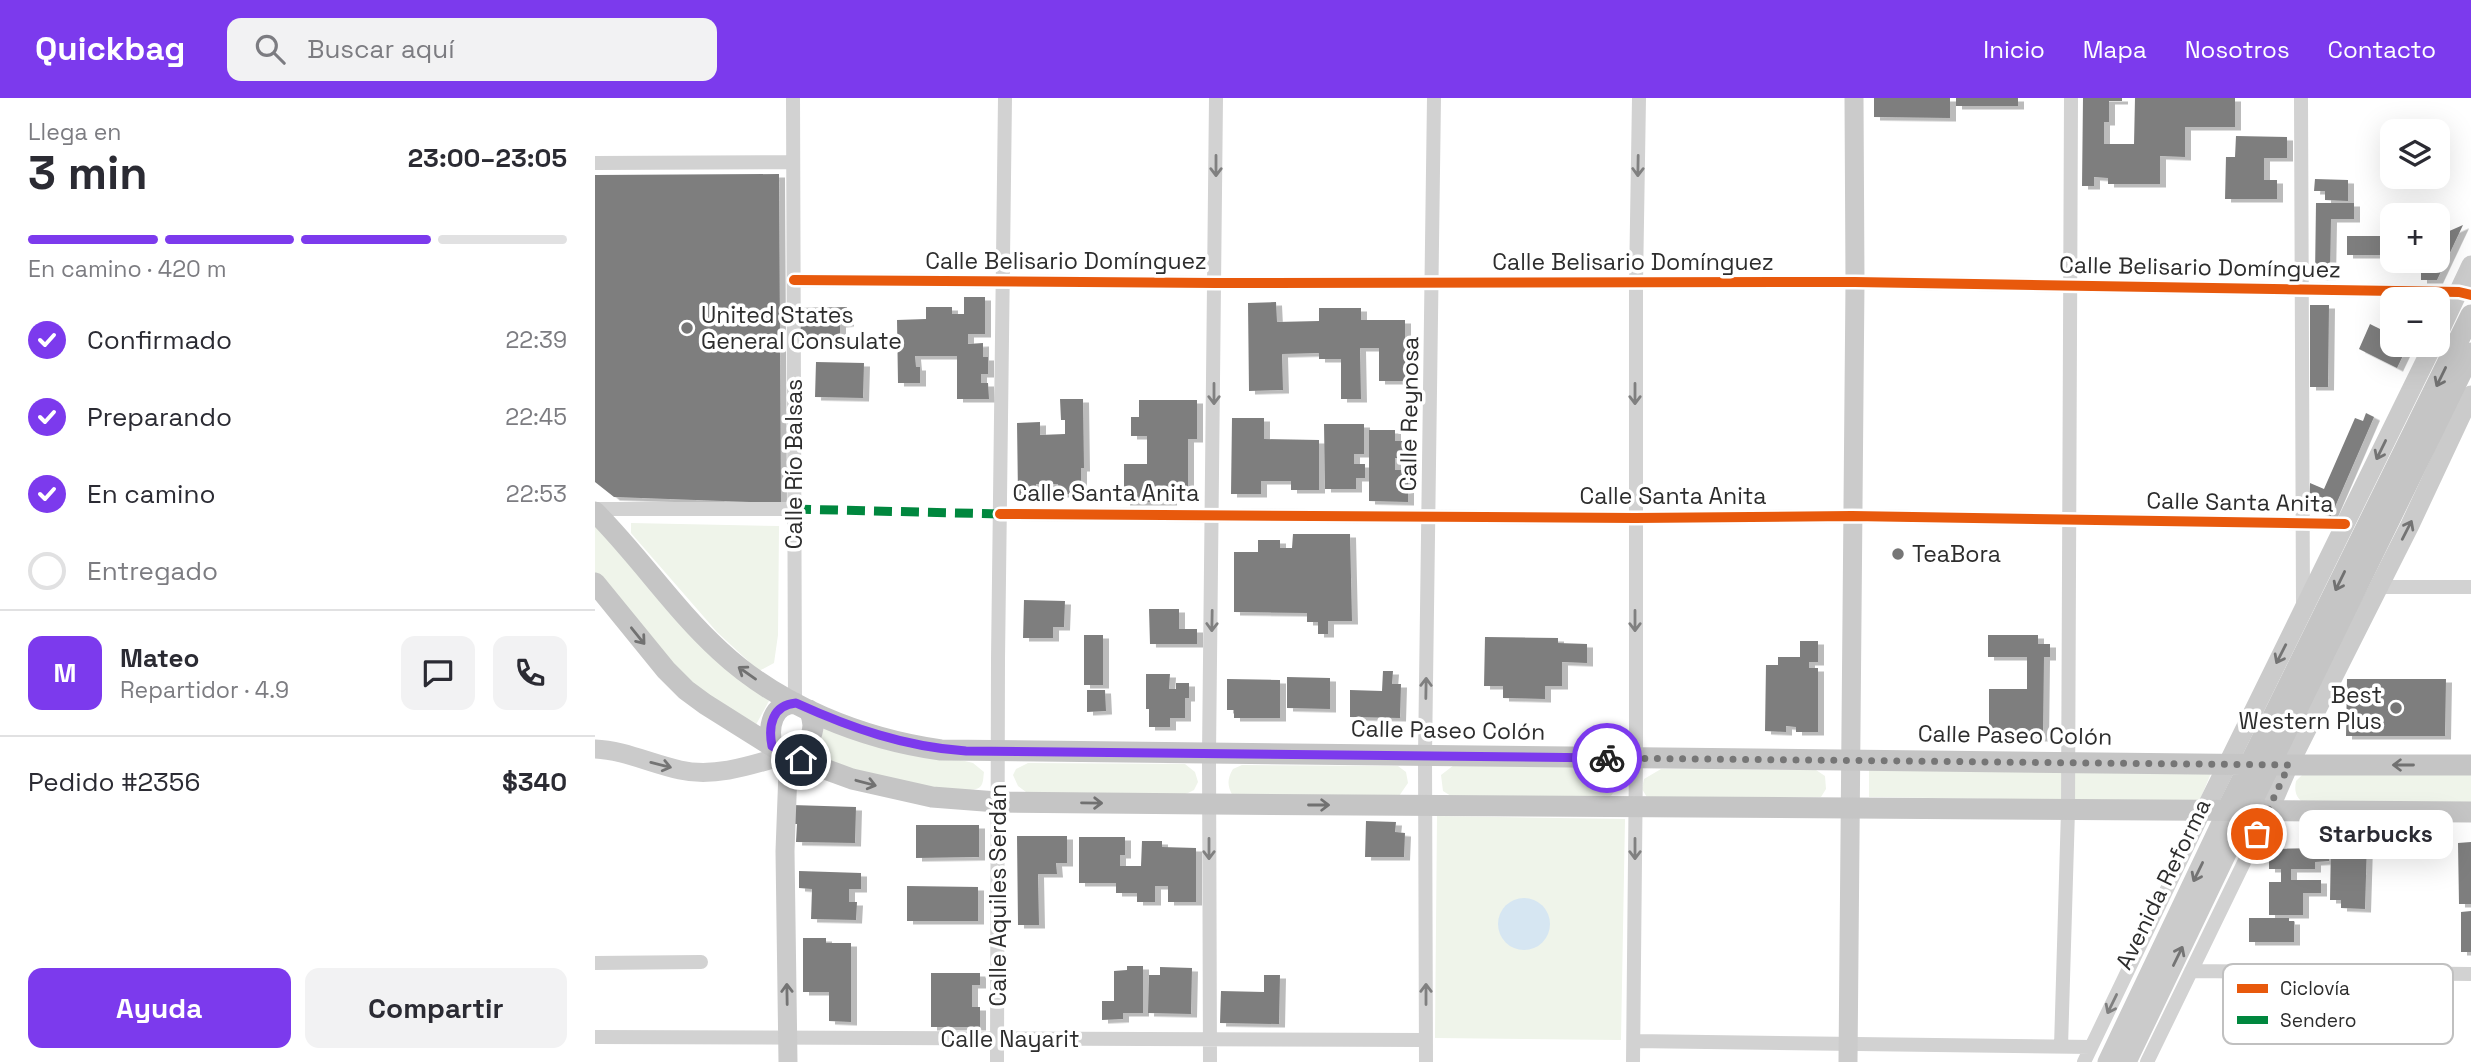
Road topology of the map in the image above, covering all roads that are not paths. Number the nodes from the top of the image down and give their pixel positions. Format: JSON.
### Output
{"nodes":[{"id":1,"x":793,"y":98,"type":"edge"},
{"id":2,"x":1005,"y":98,"type":"edge"},
{"id":3,"x":1216,"y":98,"type":"edge"},
{"id":4,"x":1434,"y":98,"type":"edge"},
{"id":5,"x":1639,"y":98,"type":"edge"},
{"id":6,"x":1854,"y":98,"type":"edge"},
{"id":7,"x":2071,"y":98,"type":"edge"},
{"id":8,"x":2301,"y":98,"type":"edge"},
{"id":9,"x":793,"y":162,"type":"junction"},
{"id":10,"x":595,"y":163,"type":"edge"},
{"id":11,"x":2471,"y":265,"type":"edge"},
{"id":12,"x":794,"y":280,"type":"junction"},
{"id":13,"x":1003,"y":281,"type":"junction"},
{"id":14,"x":1855,"y":282,"type":"junction"},
{"id":15,"x":1215,"y":283,"type":"junction"},
{"id":16,"x":1432,"y":283,"type":"junction"},
{"id":17,"x":1636,"y":283,"type":"junction"},
{"id":18,"x":2071,"y":287,"type":"junction"},
{"id":19,"x":2300,"y":289,"type":"junction"},
{"id":20,"x":2465,"y":293,"type":"edge"},
{"id":21,"x":2450,"y":316,"type":"edge"},
{"id":22,"x":2471,"y":316,"type":"edge"},
{"id":23,"x":2471,"y":353,"type":"edge"},
{"id":24,"x":2427,"y":357,"type":"edge"},
{"id":25,"x":2471,"y":395,"type":"edge"},
{"id":26,"x":793,"y":509,"type":"junction"},
{"id":27,"x":595,"y":510,"type":"edge"},
{"id":28,"x":1000,"y":514,"type":"junction"},
{"id":29,"x":1213,"y":514,"type":"junction"},
{"id":30,"x":1852,"y":516,"type":"junction"},
{"id":31,"x":1428,"y":517,"type":"junction"},
{"id":32,"x":1635,"y":518,"type":"junction"},
{"id":33,"x":2070,"y":521,"type":"junction"},
{"id":34,"x":2345,"y":524,"type":"junction"},
{"id":35,"x":2302,"y":525,"type":"junction"},
{"id":36,"x":595,"y":583,"type":"edge"},
{"id":37,"x":2377,"y":587,"type":"junction"},
{"id":38,"x":2471,"y":587,"type":"edge"},
{"id":39,"x":2303,"y":611,"type":"junction"},
{"id":40,"x":802,"y":706,"type":"junction"},
{"id":41,"x":595,"y":749,"type":"edge"},
{"id":42,"x":779,"y":750,"type":"junction"},
{"id":43,"x":999,"y":752,"type":"junction"},
{"id":44,"x":1209,"y":754,"type":"junction"},
{"id":45,"x":1425,"y":756,"type":"junction"},
{"id":46,"x":1636,"y":758,"type":"junction"},
{"id":47,"x":1850,"y":759,"type":"junction"},
{"id":48,"x":2068,"y":762,"type":"junction"},
{"id":49,"x":2226,"y":764,"type":"junction"},
{"id":50,"x":2269,"y":765,"type":"junction"},
{"id":51,"x":2471,"y":765,"type":"edge"},
{"id":52,"x":997,"y":802,"type":"junction"},
{"id":53,"x":1209,"y":804,"type":"junction"},
{"id":54,"x":1425,"y":806,"type":"junction"},
{"id":55,"x":1635,"y":807,"type":"junction"},
{"id":56,"x":1850,"y":809,"type":"junction"},
{"id":57,"x":2068,"y":810,"type":"junction"},
{"id":58,"x":2205,"y":810,"type":"junction"},
{"id":59,"x":2248,"y":810,"type":"junction"},
{"id":60,"x":2471,"y":812,"type":"edge"},
{"id":61,"x":701,"y":961,"type":"dead end"},
{"id":62,"x":595,"y":963,"type":"edge"},
{"id":63,"x":2190,"y":971,"type":"junction"},
{"id":64,"x":2223,"y":971,"type":"edge"},
{"id":65,"x":2453,"y":974,"type":"edge"},
{"id":66,"x":2471,"y":974,"type":"edge"},
{"id":67,"x":595,"y":1037,"type":"edge"},
{"id":68,"x":788,"y":1037,"type":"junction"},
{"id":69,"x":997,"y":1039,"type":"junction"},
{"id":70,"x":1210,"y":1039,"type":"junction"},
{"id":71,"x":1426,"y":1040,"type":"junction"},
{"id":72,"x":1634,"y":1041,"type":"junction"},
{"id":73,"x":2060,"y":1047,"type":"junction"},
{"id":74,"x":2091,"y":1047,"type":"junction"},
{"id":75,"x":1848,"y":1054,"type":"edge"},
{"id":76,"x":788,"y":1062,"type":"edge"},
{"id":77,"x":997,"y":1062,"type":"edge"},
{"id":78,"x":1210,"y":1062,"type":"edge"},
{"id":79,"x":1426,"y":1062,"type":"edge"},
{"id":80,"x":1633,"y":1062,"type":"edge"},
{"id":81,"x":2084,"y":1062,"type":"edge"},
{"id":82,"x":2107,"y":1062,"type":"edge"},
{"id":83,"x":2127,"y":1062,"type":"edge"},
{"id":84,"x":2147,"y":1062,"type":"edge"}],
"edges":[{"from":1,"to":9,"type":"street","name":"Calle Río Balsas"},
{"from":2,"to":13,"type":"street","name":"Calle Aquiles Serdán"},
{"from":3,"to":15,"type":"street","one_way":true},
{"from":4,"to":16,"type":"street","name":"Calle Reynosa"},
{"from":5,"to":17,"type":"street","one_way":true},
{"from":6,"to":14,"type":"street"},
{"from":7,"to":18,"type":"street"},
{"from":8,"to":19,"type":"street"},
{"from":9,"to":10,"type":"street"},
{"from":9,"to":12,"type":"street","name":"Calle Río Balsas"},
{"from":11,"to":20,"type":"street"},
{"from":12,"to":13,"type":"street","name":"Calle Belisario Domínguez"},
{"from":12,"to":26,"type":"street","name":"Calle Río Balsas"},
{"from":13,"to":15,"type":"street","name":"Calle Belisario Domínguez"},
{"from":13,"to":28,"type":"street","name":"Calle Aquiles Serdán"},
{"from":14,"to":17,"type":"street","name":"Calle Belisario Domínguez"},
{"from":14,"to":18,"type":"street","name":"Calle Belisario Domínguez"},
{"from":14,"to":30,"type":"street"},
{"from":15,"to":16,"type":"street","name":"Calle Belisario Domínguez"},
{"from":15,"to":29,"type":"street","one_way":true},
{"from":16,"to":17,"type":"street","name":"Calle Belisario Domínguez"},
{"from":16,"to":31,"type":"street","name":"Calle Reynosa"},
{"from":17,"to":32,"type":"street","one_way":true},
{"from":18,"to":19,"type":"street","name":"Calle Belisario Domínguez"},
{"from":18,"to":33,"type":"street"},
{"from":19,"to":20,"type":"street","name":"Calle Belisario Domínguez"},
{"from":19,"to":35,"type":"street"},
{"from":20,"to":21,"type":"street"},
{"from":22,"to":50,"type":"main road","name":"Avenida Reforma","one_way":true},
{"from":23,"to":50,"type":"main road","name":"Avenida Reforma"},
{"from":24,"to":34,"type":"street","name":"Avenida Reforma","one_way":true},
{"from":37,"to":25,"type":"street","name":"Avenida Reforma","one_way":true},
{"from":26,"to":27,"type":"street"},
{"from":26,"to":40,"type":"street","name":"Calle Río Balsas"},
{"from":40,"to":27,"type":"main road","name":"Calle Paseo Colón","one_way":true},
{"from":28,"to":29,"type":"street","name":"Calle Santa Anita"},
{"from":28,"to":43,"type":"street","name":"Calle Aquiles Serdán"},
{"from":29,"to":31,"type":"street","name":"Calle Santa Anita"},
{"from":29,"to":44,"type":"street","one_way":true},
{"from":30,"to":32,"type":"street","name":"Calle Santa Anita"},
{"from":30,"to":33,"type":"street","name":"Calle Santa Anita"},
{"from":30,"to":47,"type":"street"},
{"from":31,"to":32,"type":"street","name":"Calle Santa Anita"},
{"from":45,"to":31,"type":"street","name":"Calle Reynosa","one_way":true},
{"from":32,"to":46,"type":"street","one_way":true},
{"from":33,"to":35,"type":"street","name":"Calle Santa Anita"},
{"from":33,"to":48,"type":"street"},
{"from":34,"to":35,"type":"street","name":"Calle Santa Anita"},
{"from":34,"to":39,"type":"street","name":"Avenida Reforma"},
{"from":35,"to":39,"type":"street"},
{"from":36,"to":42,"type":"main road","one_way":true},
{"from":37,"to":38,"type":"street"},
{"from":37,"to":50,"type":"street","name":"Avenida Reforma"},
{"from":39,"to":49,"type":"street","name":"Avenida Reforma","one_way":true},
{"from":40,"to":42,"type":"main road"},
{"from":40,"to":42,"type":"main road"},
{"from":40,"to":43,"type":"main road","name":"Calle Paseo Colón"},
{"from":41,"to":42,"type":"street","one_way":true},
{"from":42,"to":52,"type":"main road","one_way":true},
{"from":68,"to":42,"type":"street","one_way":true},
{"from":43,"to":44,"type":"main road","name":"Calle Paseo Colón"},
{"from":43,"to":52,"type":"street","name":"Calle Aquiles Serdán"},
{"from":44,"to":45,"type":"main road","name":"Calle Paseo Colón"},
{"from":44,"to":53,"type":"street"},
{"from":45,"to":46,"type":"main road","name":"Calle Paseo Colón"},
{"from":45,"to":54,"type":"street","name":"Calle Reynosa"},
{"from":46,"to":47,"type":"main road","name":"Calle Paseo Colón"},
{"from":46,"to":55,"type":"street"},
{"from":47,"to":48,"type":"main road","name":"Calle Paseo Colón"},
{"from":47,"to":56,"type":"street"},
{"from":48,"to":49,"type":"main road","name":"Calle Paseo Colón"},
{"from":48,"to":57,"type":"street"},
{"from":49,"to":50,"type":"main road","name":"Calle Paseo Colón"},
{"from":49,"to":58,"type":"street","name":"Avenida Reforma"},
{"from":51,"to":50,"type":"main road","name":"Calle Paseo Colón","one_way":true},
{"from":50,"to":59,"type":"main road","name":"Avenida Reforma"},
{"from":50,"to":59,"type":"street","name":"Avenida Reforma"},
{"from":52,"to":53,"type":"main road","one_way":true},
{"from":52,"to":69,"type":"street","name":"Calle Aquiles Serdán"},
{"from":53,"to":54,"type":"main road","one_way":true},
{"from":53,"to":70,"type":"street","one_way":true},
{"from":54,"to":55,"type":"main road"},
{"from":71,"to":54,"type":"street","name":"Calle Reynosa","one_way":true},
{"from":55,"to":56,"type":"main road"},
{"from":55,"to":72,"type":"street","one_way":true},
{"from":56,"to":57,"type":"main road"},
{"from":56,"to":75,"type":"street"},
{"from":57,"to":58,"type":"main road"},
{"from":57,"to":73,"type":"street"},
{"from":58,"to":59,"type":"main road"},
{"from":58,"to":74,"type":"street","name":"Avenida Reforma","one_way":true},
{"from":59,"to":60,"type":"main road"},
{"from":59,"to":63,"type":"street","name":"Avenida Reforma"},
{"from":59,"to":82,"type":"street","name":"Avenida Reforma","one_way":true},
{"from":83,"to":59,"type":"street","name":"Avenida Reforma","one_way":true},
{"from":61,"to":62,"type":"street"},
{"from":63,"to":64,"type":"street"},
{"from":63,"to":84,"type":"street","name":"Avenida Reforma"},
{"from":65,"to":66,"type":"street"},
{"from":67,"to":68,"type":"street","name":"Calle Nayarit"},
{"from":68,"to":69,"type":"street","name":"Calle Nayarit"},
{"from":68,"to":76,"type":"street"},
{"from":69,"to":70,"type":"street","name":"Calle Nayarit"},
{"from":69,"to":77,"type":"street","name":"Calle Aquiles Serdán"},
{"from":70,"to":71,"type":"street","name":"Calle Nayarit"},
{"from":70,"to":78,"type":"street"},
{"from":71,"to":79,"type":"street","name":"Calle Reynosa"},
{"from":72,"to":75,"type":"street"},
{"from":72,"to":80,"type":"street"},
{"from":73,"to":74,"type":"street"},
{"from":73,"to":75,"type":"street"},
{"from":74,"to":81,"type":"street","name":"Avenida Reforma"}]}
